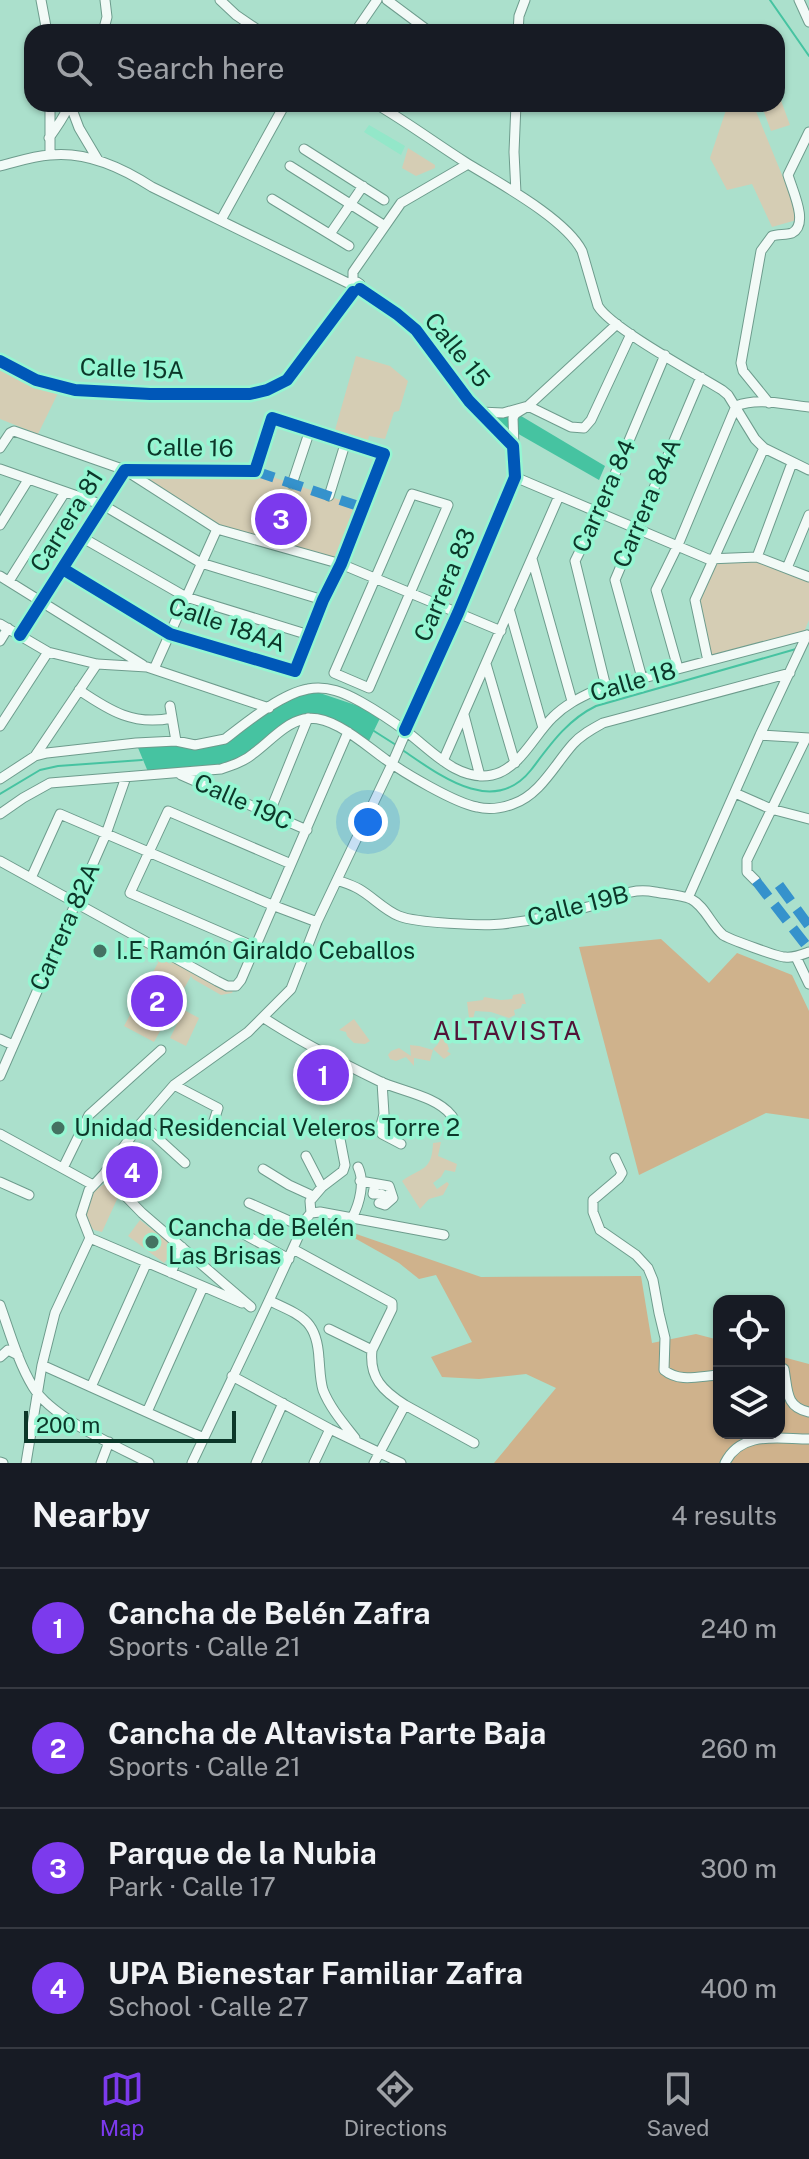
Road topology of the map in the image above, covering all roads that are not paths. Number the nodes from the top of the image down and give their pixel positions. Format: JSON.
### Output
{"nodes":[{"id":1,"x":41,"y":0,"type":"edge"},
{"id":2,"x":105,"y":0,"type":"edge"},
{"id":3,"x":220,"y":0,"type":"edge"},
{"id":4,"x":377,"y":0,"type":"edge"},
{"id":5,"x":387,"y":0,"type":"edge"},
{"id":6,"x":525,"y":0,"type":"edge"},
{"id":7,"x":799,"y":0,"type":"edge"},
{"id":8,"x":809,"y":22,"type":"edge"},
{"id":9,"x":46,"y":24,"type":"edge"},
{"id":10,"x":105,"y":24,"type":"edge"},
{"id":11,"x":249,"y":24,"type":"edge"},
{"id":12,"x":360,"y":24,"type":"edge"},
{"id":13,"x":419,"y":24,"type":"edge"},
{"id":14,"x":518,"y":24,"type":"edge"},
{"id":15,"x":52,"y":112,"type":"edge"},
{"id":16,"x":67,"y":112,"type":"edge"},
{"id":17,"x":73,"y":112,"type":"edge"},
{"id":18,"x":281,"y":112,"type":"edge"},
{"id":19,"x":388,"y":112,"type":"edge"},
{"id":20,"x":516,"y":112,"type":"edge"},
{"id":21,"x":54,"y":119,"type":"junction"},
{"id":22,"x":809,"y":132,"type":"edge"},
{"id":23,"x":304,"y":149,"type":"dead end"},
{"id":24,"x":50,"y":155,"type":"junction"},
{"id":25,"x":98,"y":160,"type":"junction"},
{"id":26,"x":468,"y":164,"type":"junction"},
{"id":27,"x":515,"y":165,"type":"junction"},
{"id":28,"x":0,"y":166,"type":"edge"},
{"id":29,"x":290,"y":166,"type":"dead end"},
{"id":30,"x":490,"y":177,"type":"junction"},
{"id":31,"x":363,"y":186,"type":"junction"},
{"id":32,"x":516,"y":193,"type":"junction"},
{"id":33,"x":272,"y":199,"type":"dead end"},
{"id":34,"x":384,"y":200,"type":"dead end"},
{"id":35,"x":350,"y":205,"type":"junction"},
{"id":36,"x":221,"y":220,"type":"junction"},
{"id":37,"x":385,"y":226,"type":"junction"},
{"id":38,"x":330,"y":234,"type":"junction"},
{"id":39,"x":349,"y":246,"type":"dead end"},
{"id":40,"x":354,"y":286,"type":"junction"},
{"id":41,"x":617,"y":324,"type":"junction"},
{"id":42,"x":631,"y":334,"type":"junction"},
{"id":43,"x":665,"y":355,"type":"junction"},
{"id":44,"x":0,"y":361,"type":"edge"},
{"id":45,"x":701,"y":377,"type":"junction"},
{"id":46,"x":769,"y":403,"type":"junction"},
{"id":47,"x":528,"y":406,"type":"junction"},
{"id":48,"x":736,"y":406,"type":"junction"},
{"id":49,"x":809,"y":407,"type":"edge"},
{"id":50,"x":480,"y":412,"type":"junction"},
{"id":51,"x":310,"y":430,"type":"junction"},
{"id":52,"x":346,"y":441,"type":"junction"},
{"id":53,"x":513,"y":446,"type":"junction"},
{"id":54,"x":0,"y":448,"type":"edge"},
{"id":55,"x":764,"y":448,"type":"junction"},
{"id":56,"x":792,"y":463,"type":"junction"},
{"id":57,"x":0,"y":469,"type":"edge"},
{"id":58,"x":125,"y":470,"type":"junction"},
{"id":59,"x":809,"y":470,"type":"edge"},
{"id":60,"x":515,"y":477,"type":"junction"},
{"id":61,"x":28,"y":480,"type":"junction"},
{"id":62,"x":292,"y":484,"type":"dead end"},
{"id":63,"x":65,"y":492,"type":"junction"},
{"id":64,"x":329,"y":496,"type":"dead end"},
{"id":65,"x":559,"y":496,"type":"junction"},
{"id":66,"x":103,"y":505,"type":"junction"},
{"id":67,"x":599,"y":512,"type":"junction"},
{"id":68,"x":809,"y":515,"type":"edge"},
{"id":69,"x":0,"y":525,"type":"edge"},
{"id":70,"x":217,"y":529,"type":"junction"},
{"id":71,"x":637,"y":529,"type":"junction"},
{"id":72,"x":83,"y":538,"type":"junction"},
{"id":73,"x":678,"y":545,"type":"junction"},
{"id":74,"x":757,"y":557,"type":"junction"},
{"id":75,"x":532,"y":559,"type":"junction"},
{"id":76,"x":712,"y":560,"type":"junction"},
{"id":77,"x":201,"y":563,"type":"junction"},
{"id":78,"x":341,"y":564,"type":"junction"},
{"id":79,"x":787,"y":568,"type":"junction"},
{"id":80,"x":63,"y":569,"type":"junction"},
{"id":81,"x":809,"y":577,"type":"edge"},
{"id":82,"x":5,"y":578,"type":"edge"},
{"id":83,"x":376,"y":579,"type":"junction"},
{"id":84,"x":410,"y":593,"type":"junction"},
{"id":85,"x":186,"y":597,"type":"junction"},
{"id":86,"x":323,"y":600,"type":"junction"},
{"id":87,"x":42,"y":602,"type":"junction"},
{"id":88,"x":510,"y":612,"type":"junction"},
{"id":89,"x":458,"y":613,"type":"junction"},
{"id":90,"x":4,"y":626,"type":"edge"},
{"id":91,"x":501,"y":631,"type":"junction"},
{"id":92,"x":808,"y":633,"type":"edge"},
{"id":93,"x":170,"y":634,"type":"junction"},
{"id":94,"x":20,"y":635,"type":"junction"},
{"id":95,"x":309,"y":635,"type":"junction"},
{"id":96,"x":0,"y":641,"type":"edge"},
{"id":97,"x":48,"y":652,"type":"junction"},
{"id":98,"x":708,"y":661,"type":"junction"},
{"id":99,"x":97,"y":664,"type":"junction"},
{"id":100,"x":486,"y":664,"type":"junction"},
{"id":101,"x":150,"y":668,"type":"junction"},
{"id":102,"x":678,"y":668,"type":"junction"},
{"id":103,"x":790,"y":673,"type":"junction"},
{"id":104,"x":642,"y":678,"type":"junction"},
{"id":105,"x":606,"y":687,"type":"junction"},
{"id":106,"x":79,"y":690,"type":"junction"},
{"id":107,"x":572,"y":701,"type":"junction"},
{"id":108,"x":170,"y":706,"type":"dead end"},
{"id":109,"x":269,"y":708,"type":"junction"},
{"id":110,"x":464,"y":715,"type":"junction"},
{"id":111,"x":172,"y":718,"type":"junction"},
{"id":112,"x":308,"y":718,"type":"junction"},
{"id":113,"x":0,"y":726,"type":"edge"},
{"id":114,"x":543,"y":728,"type":"junction"},
{"id":115,"x":348,"y":732,"type":"junction"},
{"id":116,"x":403,"y":735,"type":"junction"},
{"id":117,"x":760,"y":735,"type":"junction"},
{"id":118,"x":808,"y":738,"type":"edge"},
{"id":119,"x":176,"y":741,"type":"junction"},
{"id":120,"x":35,"y":756,"type":"junction"},
{"id":121,"x":443,"y":761,"type":"junction"},
{"id":122,"x":515,"y":763,"type":"junction"},
{"id":123,"x":392,"y":764,"type":"junction"},
{"id":124,"x":178,"y":774,"type":"junction"},
{"id":125,"x":480,"y":776,"type":"junction"},
{"id":126,"x":126,"y":777,"type":"junction"},
{"id":127,"x":0,"y":779,"type":"edge"},
{"id":128,"x":735,"y":793,"type":"junction"},
{"id":129,"x":771,"y":809,"type":"junction"},
{"id":130,"x":0,"y":814,"type":"edge"},
{"id":131,"x":269,"y":814,"type":"junction"},
{"id":132,"x":809,"y":819,"type":"edge"},
{"id":133,"x":307,"y":830,"type":"junction"},
{"id":134,"x":106,"y":834,"type":"junction"},
{"id":135,"x":149,"y":853,"type":"junction"},
{"id":136,"x":0,"y":861,"type":"edge"},
{"id":137,"x":291,"y":864,"type":"junction"},
{"id":138,"x":31,"y":878,"type":"junction"},
{"id":139,"x":337,"y":880,"type":"junction"},
{"id":140,"x":756,"y":881,"type":"dead end"},
{"id":141,"x":688,"y":898,"type":"junction"},
{"id":142,"x":77,"y":903,"type":"junction"},
{"id":143,"x":272,"y":905,"type":"junction"},
{"id":144,"x":317,"y":922,"type":"junction"},
{"id":145,"x":255,"y":947,"type":"junction"},
{"id":146,"x":809,"y":952,"type":"edge"},
{"id":147,"x":796,"y":957,"type":"junction"},
{"id":148,"x":809,"y":984,"type":"edge"},
{"id":149,"x":264,"y":1018,"type":"junction"},
{"id":150,"x":0,"y":1039,"type":"edge"},
{"id":151,"x":13,"y":1045,"type":"junction"},
{"id":152,"x":161,"y":1050,"type":"dead end"},
{"id":153,"x":0,"y":1076,"type":"edge"},
{"id":154,"x":382,"y":1082,"type":"junction"},
{"id":155,"x":174,"y":1085,"type":"junction"},
{"id":156,"x":141,"y":1123,"type":"junction"},
{"id":157,"x":213,"y":1124,"type":"dead end"},
{"id":158,"x":453,"y":1133,"type":"dead end"},
{"id":159,"x":0,"y":1134,"type":"edge"},
{"id":160,"x":340,"y":1139,"type":"dead end"},
{"id":161,"x":401,"y":1144,"type":"dead end"},
{"id":162,"x":306,"y":1156,"type":"dead end"},
{"id":163,"x":615,"y":1158,"type":"dead end"},
{"id":164,"x":185,"y":1163,"type":"dead end"},
{"id":165,"x":358,"y":1167,"type":"dead end"},
{"id":166,"x":63,"y":1168,"type":"junction"},
{"id":167,"x":263,"y":1169,"type":"dead end"},
{"id":168,"x":104,"y":1174,"type":"junction"},
{"id":169,"x":360,"y":1181,"type":"junction"},
{"id":170,"x":0,"y":1182,"type":"edge"},
{"id":171,"x":93,"y":1185,"type":"junction"},
{"id":172,"x":322,"y":1187,"type":"junction"},
{"id":173,"x":379,"y":1192,"type":"junction"},
{"id":174,"x":29,"y":1195,"type":"dead end"},
{"id":175,"x":313,"y":1196,"type":"junction"},
{"id":176,"x":249,"y":1203,"type":"dead end"},
{"id":177,"x":311,"y":1213,"type":"junction"},
{"id":178,"x":352,"y":1218,"type":"junction"},
{"id":179,"x":303,"y":1227,"type":"junction"},
{"id":180,"x":240,"y":1232,"type":"dead end"},
{"id":181,"x":444,"y":1235,"type":"dead end"},
{"id":182,"x":90,"y":1238,"type":"junction"},
{"id":183,"x":182,"y":1247,"type":"junction"},
{"id":184,"x":293,"y":1249,"type":"junction"},
{"id":185,"x":289,"y":1259,"type":"junction"},
{"id":186,"x":147,"y":1262,"type":"junction"},
{"id":187,"x":171,"y":1273,"type":"junction"},
{"id":188,"x":203,"y":1287,"type":"junction"},
{"id":189,"x":270,"y":1301,"type":"junction"},
{"id":190,"x":0,"y":1305,"type":"edge"},
{"id":191,"x":251,"y":1307,"type":"junction"},
{"id":192,"x":263,"y":1313,"type":"junction"},
{"id":193,"x":329,"y":1329,"type":"dead end"},
{"id":194,"x":372,"y":1350,"type":"junction"},
{"id":195,"x":18,"y":1355,"type":"junction"},
{"id":196,"x":0,"y":1357,"type":"edge"},
{"id":197,"x":42,"y":1365,"type":"junction"},
{"id":198,"x":781,"y":1367,"type":"edge"},
{"id":199,"x":232,"y":1376,"type":"junction"},
{"id":200,"x":713,"y":1376,"type":"edge"},
{"id":201,"x":91,"y":1387,"type":"junction"},
{"id":202,"x":38,"y":1393,"type":"junction"},
{"id":203,"x":283,"y":1403,"type":"junction"},
{"id":204,"x":405,"y":1405,"type":"junction"},
{"id":205,"x":147,"y":1412,"type":"junction"},
{"id":206,"x":809,"y":1412,"type":"edge"},
{"id":207,"x":330,"y":1429,"type":"junction"},
{"id":208,"x":204,"y":1438,"type":"junction"},
{"id":209,"x":809,"y":1439,"type":"edge"},
{"id":210,"x":357,"y":1441,"type":"junction"},
{"id":211,"x":109,"y":1442,"type":"junction"},
{"id":212,"x":474,"y":1443,"type":"dead end"},
{"id":213,"x":379,"y":1451,"type":"junction"},
{"id":214,"x":26,"y":1463,"type":"edge"},
{"id":215,"x":101,"y":1463,"type":"edge"},
{"id":216,"x":149,"y":1463,"type":"edge"},
{"id":217,"x":192,"y":1463,"type":"edge"},
{"id":218,"x":256,"y":1463,"type":"edge"},
{"id":219,"x":314,"y":1463,"type":"edge"},
{"id":220,"x":374,"y":1463,"type":"edge"},
{"id":221,"x":401,"y":1463,"type":"edge"},
{"id":222,"x":725,"y":1463,"type":"edge"}],
"edges":[{"from":1,"to":9,"type":"street"},
{"from":2,"to":10,"type":"street"},
{"from":3,"to":11,"type":"street"},
{"from":4,"to":12,"type":"street"},
{"from":5,"to":13,"type":"street"},
{"from":6,"to":14,"type":"street"},
{"from":7,"to":8,"type":"street"},
{"from":15,"to":21,"type":"street"},
{"from":16,"to":21,"type":"street"},
{"from":17,"to":25,"type":"street"},
{"from":18,"to":36,"type":"street"},
{"from":19,"to":26,"type":"street"},
{"from":20,"to":27,"type":"street"},
{"from":21,"to":24,"type":"street"},
{"from":22,"to":46,"type":"street"},
{"from":23,"to":31,"type":"street"},
{"from":24,"to":25,"type":"street","name":"Calle 15"},
{"from":24,"to":28,"type":"street","name":"Calle 15"},
{"from":25,"to":36,"type":"street","name":"Calle 15"},
{"from":26,"to":30,"type":"street"},
{"from":26,"to":37,"type":"street"},
{"from":27,"to":30,"type":"street"},
{"from":27,"to":32,"type":"street"},
{"from":29,"to":35,"type":"street"},
{"from":30,"to":32,"type":"street"},
{"from":31,"to":34,"type":"street"},
{"from":31,"to":35,"type":"street"},
{"from":32,"to":41,"type":"street"},
{"from":33,"to":38,"type":"street"},
{"from":35,"to":37,"type":"street"},
{"from":35,"to":38,"type":"street"},
{"from":36,"to":40,"type":"street","name":"Calle 15"},
{"from":37,"to":40,"type":"street"},
{"from":38,"to":39,"type":"street"},
{"from":40,"to":44,"type":"street","name":"Calle 15A"},
{"from":40,"to":50,"type":"street","name":"Calle 15"},
{"from":41,"to":42,"type":"street"},
{"from":41,"to":47,"type":"street"},
{"from":42,"to":43,"type":"street"},
{"from":42,"to":47,"type":"street"},
{"from":43,"to":45,"type":"street"},
{"from":43,"to":67,"type":"street","name":"Carrera 84"},
{"from":45,"to":48,"type":"street"},
{"from":45,"to":71,"type":"street","name":"Carrera 84A"},
{"from":46,"to":48,"type":"street"},
{"from":46,"to":49,"type":"street"},
{"from":47,"to":50,"type":"street"},
{"from":47,"to":53,"type":"street","name":"Carrera 83"},
{"from":48,"to":55,"type":"street"},
{"from":48,"to":73,"type":"street"},
{"from":50,"to":53,"type":"street","name":"Calle 15"},
{"from":51,"to":52,"type":"street"},
{"from":51,"to":58,"type":"street","name":"Calle 16"},
{"from":51,"to":62,"type":"street"},
{"from":52,"to":64,"type":"street"},
{"from":52,"to":78,"type":"street"},
{"from":53,"to":60,"type":"street","name":"Carrera 83"},
{"from":54,"to":58,"type":"street"},
{"from":55,"to":56,"type":"street"},
{"from":55,"to":76,"type":"street"},
{"from":56,"to":59,"type":"street"},
{"from":56,"to":74,"type":"street"},
{"from":57,"to":61,"type":"street"},
{"from":58,"to":66,"type":"street","name":"Carrera 81"},
{"from":58,"to":70,"type":"street"},
{"from":60,"to":65,"type":"street"},
{"from":60,"to":89,"type":"street","name":"Carrera 83"},
{"from":61,"to":63,"type":"street"},
{"from":61,"to":69,"type":"street"},
{"from":63,"to":66,"type":"street"},
{"from":63,"to":82,"type":"street"},
{"from":65,"to":67,"type":"street"},
{"from":65,"to":75,"type":"street"},
{"from":66,"to":72,"type":"street","name":"Carrera 81"},
{"from":66,"to":77,"type":"street"},
{"from":67,"to":71,"type":"street"},
{"from":67,"to":105,"type":"street","name":"Carrera 84"},
{"from":68,"to":79,"type":"street"},
{"from":70,"to":77,"type":"street"},
{"from":70,"to":78,"type":"street"},
{"from":71,"to":73,"type":"street"},
{"from":71,"to":104,"type":"street","name":"Carrera 84A"},
{"from":72,"to":80,"type":"street","name":"Carrera 81"},
{"from":72,"to":85,"type":"street"},
{"from":73,"to":76,"type":"street"},
{"from":73,"to":102,"type":"street"},
{"from":74,"to":76,"type":"street"},
{"from":74,"to":79,"type":"street"},
{"from":75,"to":88,"type":"street"},
{"from":75,"to":107,"type":"street"},
{"from":76,"to":98,"type":"street"},
{"from":77,"to":85,"type":"street"},
{"from":77,"to":86,"type":"street"},
{"from":78,"to":83,"type":"street"},
{"from":78,"to":86,"type":"street"},
{"from":79,"to":81,"type":"street"},
{"from":80,"to":87,"type":"street","name":"Carrera 81"},
{"from":80,"to":93,"type":"street","name":"Calle 18AA"},
{"from":82,"to":87,"type":"street"},
{"from":83,"to":84,"type":"street"},
{"from":83,"to":84,"type":"street"},
{"from":83,"to":84,"type":"street"},
{"from":84,"to":89,"type":"street"},
{"from":85,"to":93,"type":"street"},
{"from":85,"to":95,"type":"street"},
{"from":86,"to":95,"type":"street"},
{"from":87,"to":94,"type":"street","name":"Carrera 81"},
{"from":87,"to":101,"type":"street"},
{"from":88,"to":91,"type":"street"},
{"from":88,"to":114,"type":"street"},
{"from":89,"to":91,"type":"street"},
{"from":89,"to":116,"type":"street","name":"Carrera 83"},
{"from":90,"to":94,"type":"street"},
{"from":90,"to":96,"type":"street"},
{"from":91,"to":100,"type":"street"},
{"from":92,"to":98,"type":"street","name":"Calle 18"},
{"from":92,"to":103,"type":"street"},
{"from":93,"to":95,"type":"street","name":"Calle 18AA"},
{"from":93,"to":101,"type":"street"},
{"from":94,"to":97,"type":"street"},
{"from":97,"to":99,"type":"street"},
{"from":97,"to":113,"type":"street"},
{"from":98,"to":102,"type":"street","name":"Calle 18"},
{"from":99,"to":101,"type":"street"},
{"from":99,"to":106,"type":"street"},
{"from":100,"to":110,"type":"street"},
{"from":100,"to":122,"type":"street"},
{"from":101,"to":109,"type":"street"},
{"from":102,"to":104,"type":"street","name":"Calle 18"},
{"from":103,"to":117,"type":"street"},
{"from":103,"to":123,"type":"street","name":"Calle 18"},
{"from":104,"to":105,"type":"street","name":"Calle 18"},
{"from":105,"to":107,"type":"street","name":"Calle 18"},
{"from":106,"to":111,"type":"street"},
{"from":106,"to":120,"type":"street"},
{"from":107,"to":114,"type":"street","name":"Calle 18"},
{"from":108,"to":111,"type":"street"},
{"from":109,"to":116,"type":"street"},
{"from":109,"to":119,"type":"street"},
{"from":110,"to":121,"type":"street"},
{"from":110,"to":125,"type":"street"},
{"from":111,"to":119,"type":"street"},
{"from":112,"to":115,"type":"street","name":"Calle 18"},
{"from":112,"to":124,"type":"street"},
{"from":112,"to":131,"type":"street"},
{"from":114,"to":122,"type":"street","name":"Calle 18"},
{"from":115,"to":123,"type":"street","name":"Calle 18"},
{"from":115,"to":133,"type":"street"},
{"from":116,"to":121,"type":"street"},
{"from":116,"to":123,"type":"street","name":"Carrera 83"},
{"from":117,"to":118,"type":"street"},
{"from":117,"to":128,"type":"street"},
{"from":118,"to":129,"type":"street"},
{"from":119,"to":120,"type":"street"},
{"from":120,"to":127,"type":"street"},
{"from":121,"to":125,"type":"street"},
{"from":122,"to":125,"type":"street"},
{"from":123,"to":139,"type":"street","name":"Carrera 83"},
{"from":124,"to":126,"type":"street","name":"Calle 19C"},
{"from":124,"to":131,"type":"street","name":"Calle 19C"},
{"from":126,"to":130,"type":"street","name":"Calle 19C"},
{"from":126,"to":134,"type":"street","name":"Carrera 82A"},
{"from":128,"to":129,"type":"street"},
{"from":128,"to":141,"type":"street"},
{"from":129,"to":132,"type":"street"},
{"from":129,"to":140,"type":"street"},
{"from":131,"to":133,"type":"street","name":"Calle 19C"},
{"from":133,"to":137,"type":"street"},
{"from":134,"to":135,"type":"street"},
{"from":134,"to":138,"type":"street"},
{"from":134,"to":142,"type":"street","name":"Carrera 82A"},
{"from":135,"to":137,"type":"street"},
{"from":135,"to":143,"type":"street"},
{"from":135,"to":145,"type":"street"},
{"from":136,"to":138,"type":"street"},
{"from":137,"to":143,"type":"street"},
{"from":138,"to":142,"type":"street"},
{"from":139,"to":141,"type":"street","name":"Calle 19B"},
{"from":139,"to":144,"type":"street","name":"Carrera 83"},
{"from":141,"to":147,"type":"street"},
{"from":142,"to":145,"type":"street"},
{"from":142,"to":151,"type":"street","name":"Carrera 82A"},
{"from":143,"to":144,"type":"street"},
{"from":143,"to":145,"type":"street"},
{"from":144,"to":149,"type":"street","name":"Carrera 83"},
{"from":146,"to":147,"type":"street"},
{"from":147,"to":148,"type":"street"},
{"from":149,"to":154,"type":"street"},
{"from":149,"to":155,"type":"street","name":"Carrera 83"},
{"from":150,"to":151,"type":"street"},
{"from":151,"to":153,"type":"street","name":"Carrera 82A"},
{"from":152,"to":166,"type":"street"},
{"from":154,"to":158,"type":"street"},
{"from":154,"to":161,"type":"street"},
{"from":155,"to":156,"type":"street","name":"Carrera 83"},
{"from":155,"to":157,"type":"street"},
{"from":156,"to":164,"type":"street"},
{"from":156,"to":168,"type":"street","name":"Carrera 83"},
{"from":159,"to":166,"type":"street"},
{"from":160,"to":172,"type":"street"},
{"from":162,"to":172,"type":"street"},
{"from":163,"to":200,"type":"street"},
{"from":165,"to":169,"type":"street"},
{"from":166,"to":171,"type":"street"},
{"from":167,"to":175,"type":"street"},
{"from":168,"to":171,"type":"street","name":"Carrera 83"},
{"from":168,"to":183,"type":"street"},
{"from":169,"to":173,"type":"street"},
{"from":169,"to":178,"type":"street"},
{"from":170,"to":174,"type":"street"},
{"from":171,"to":182,"type":"street"},
{"from":172,"to":175,"type":"street"},
{"from":173,"to":173,"type":"street"},
{"from":175,"to":177,"type":"street"},
{"from":176,"to":179,"type":"street"},
{"from":177,"to":178,"type":"street"},
{"from":177,"to":179,"type":"street"},
{"from":178,"to":181,"type":"street"},
{"from":179,"to":184,"type":"street"},
{"from":180,"to":185,"type":"street"},
{"from":182,"to":186,"type":"street"},
{"from":182,"to":197,"type":"street"},
{"from":183,"to":187,"type":"street"},
{"from":183,"to":191,"type":"street"},
{"from":184,"to":185,"type":"street"},
{"from":184,"to":194,"type":"street"},
{"from":185,"to":189,"type":"street"},
{"from":186,"to":187,"type":"street"},
{"from":186,"to":201,"type":"street"},
{"from":187,"to":188,"type":"street"},
{"from":188,"to":191,"type":"street"},
{"from":188,"to":205,"type":"street"},
{"from":189,"to":192,"type":"street"},
{"from":189,"to":210,"type":"street"},
{"from":190,"to":195,"type":"street"},
{"from":191,"to":192,"type":"street"},
{"from":192,"to":199,"type":"street"},
{"from":193,"to":194,"type":"street"},
{"from":194,"to":204,"type":"street"},
{"from":195,"to":196,"type":"street"},
{"from":195,"to":202,"type":"street"},
{"from":197,"to":201,"type":"street"},
{"from":197,"to":202,"type":"street"},
{"from":198,"to":206,"type":"street"},
{"from":199,"to":203,"type":"street"},
{"from":199,"to":208,"type":"street"},
{"from":201,"to":205,"type":"street"},
{"from":202,"to":211,"type":"street"},
{"from":202,"to":214,"type":"street"},
{"from":203,"to":207,"type":"street"},
{"from":203,"to":218,"type":"street"},
{"from":204,"to":212,"type":"street"},
{"from":204,"to":213,"type":"street"},
{"from":205,"to":208,"type":"street"},
{"from":207,"to":210,"type":"street"},
{"from":207,"to":219,"type":"street"},
{"from":208,"to":217,"type":"street"},
{"from":209,"to":222,"type":"street"},
{"from":210,"to":213,"type":"street"},
{"from":211,"to":215,"type":"street"},
{"from":211,"to":216,"type":"street"},
{"from":213,"to":220,"type":"street"},
{"from":213,"to":221,"type":"street"}]}
